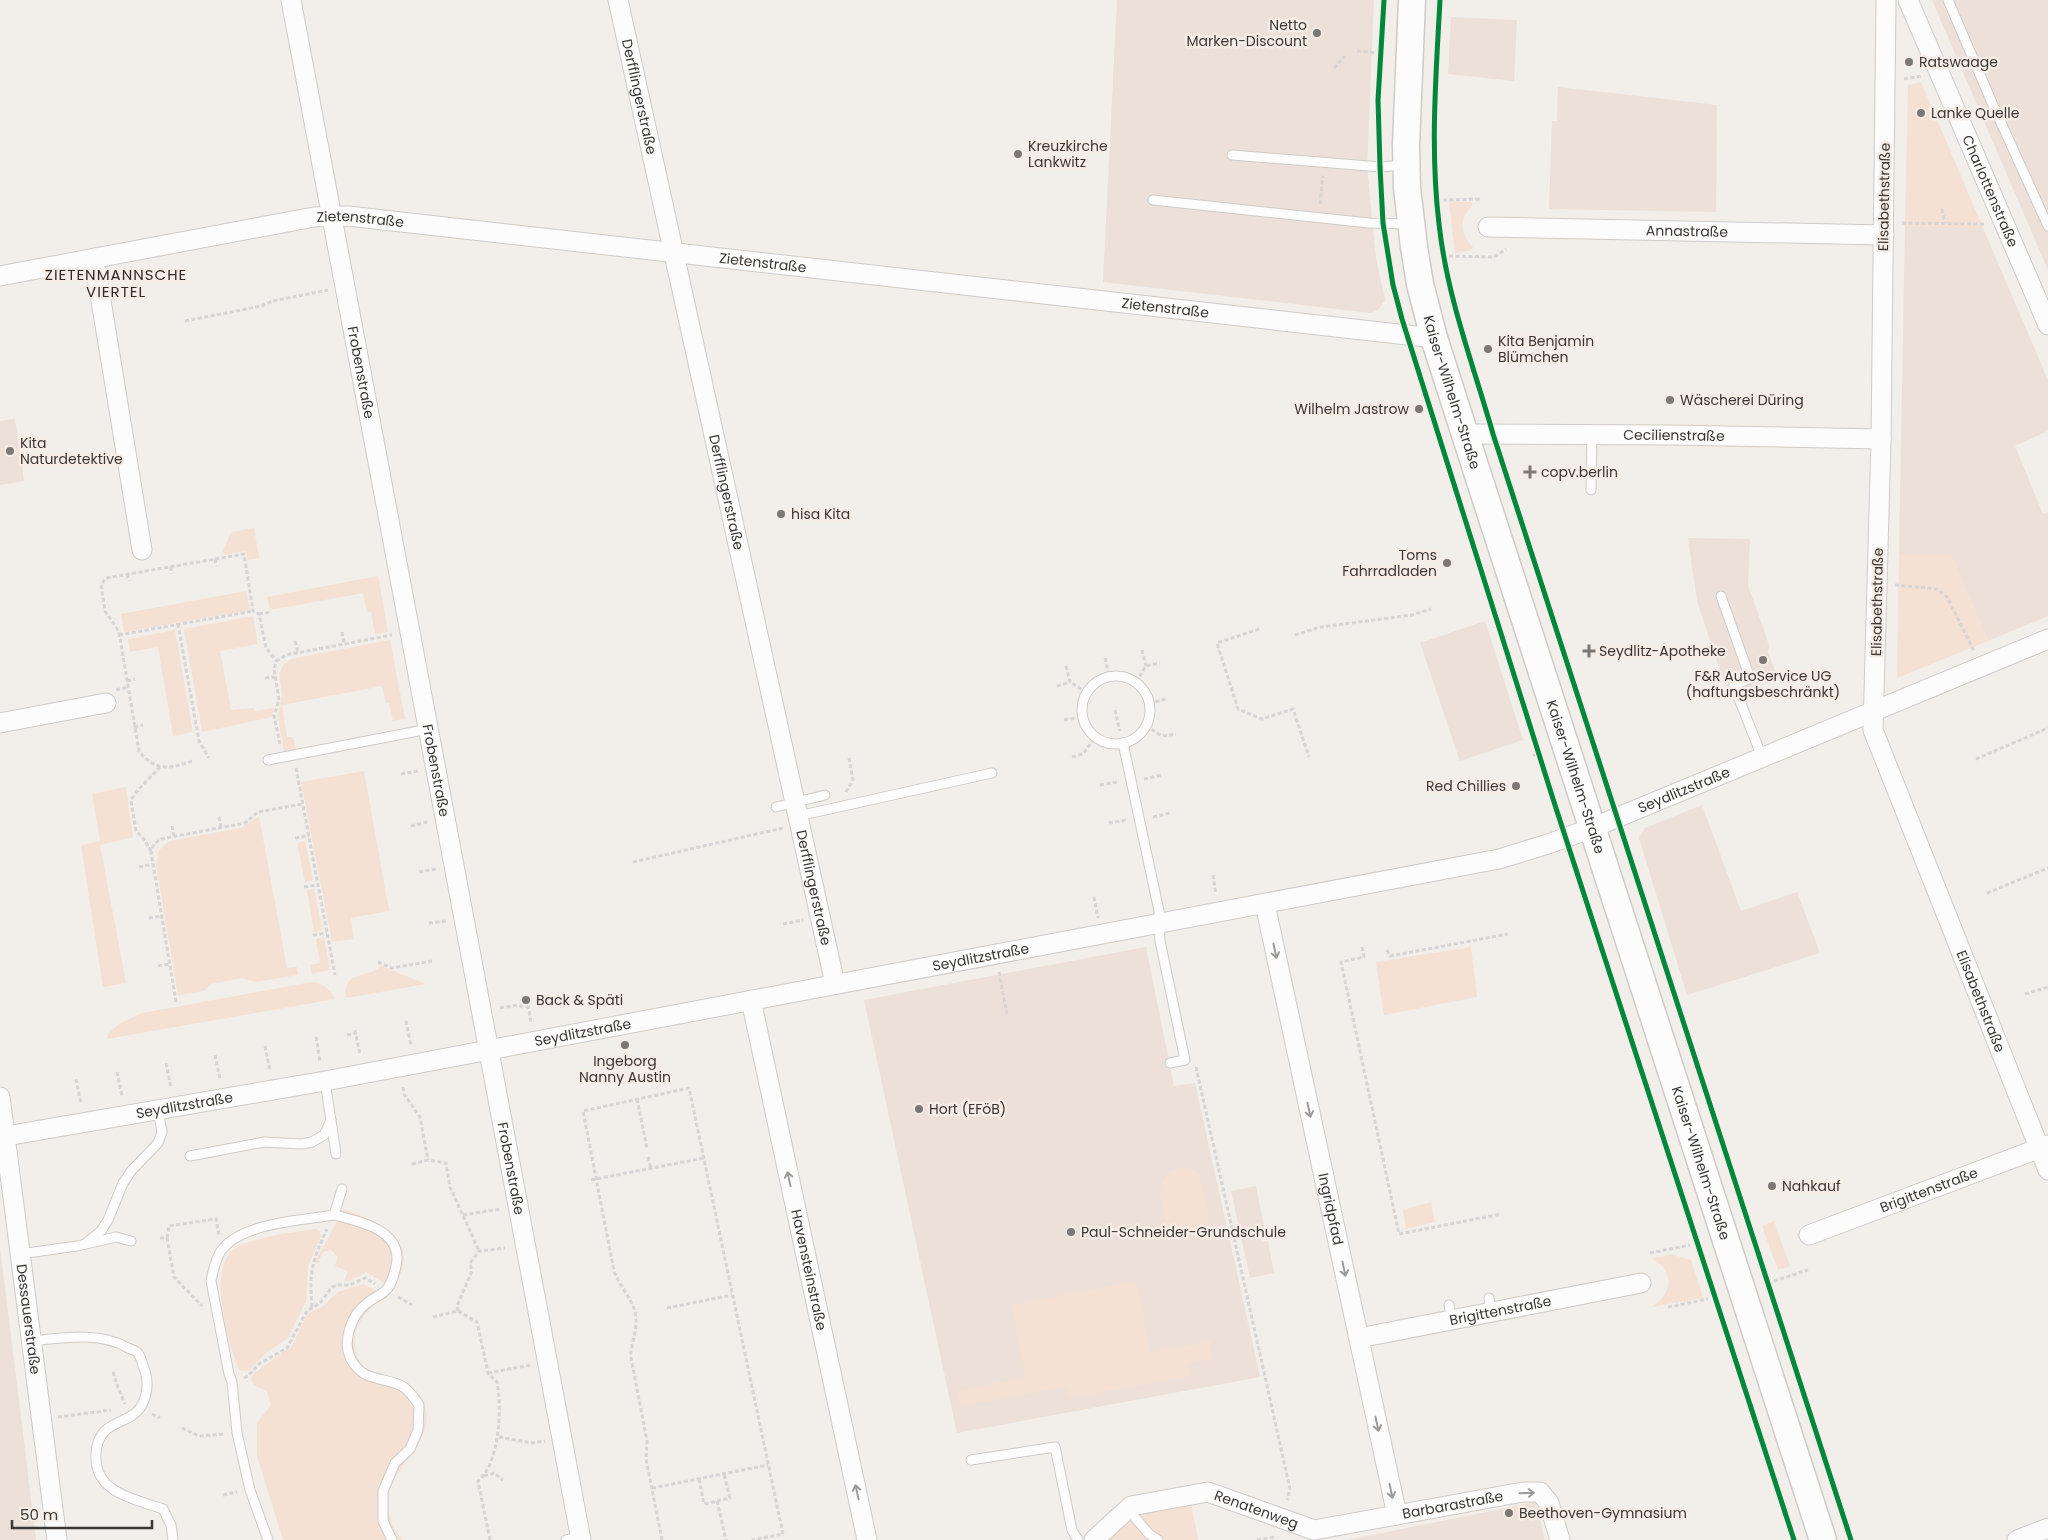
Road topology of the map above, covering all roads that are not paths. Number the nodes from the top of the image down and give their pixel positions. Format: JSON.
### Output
{"nodes":[{"id":1,"x":291,"y":0,"type":"edge"},
{"id":2,"x":618,"y":0,"type":"edge"},
{"id":3,"x":1412,"y":0,"type":"edge"},
{"id":4,"x":1886,"y":0,"type":"edge"},
{"id":5,"x":1908,"y":0,"type":"edge"},
{"id":6,"x":1948,"y":0,"type":"edge"},
{"id":7,"x":1232,"y":155,"type":"dead end"},
{"id":8,"x":1406,"y":164,"type":"junction"},
{"id":9,"x":1153,"y":200,"type":"dead end"},
{"id":10,"x":331,"y":216,"type":"junction"},
{"id":11,"x":1411,"y":224,"type":"junction"},
{"id":12,"x":2048,"y":226,"type":"edge"},
{"id":13,"x":1488,"y":227,"type":"dead end"},
{"id":14,"x":1884,"y":235,"type":"junction"},
{"id":15,"x":674,"y":252,"type":"junction"},
{"id":16,"x":94,"y":258,"type":"junction"},
{"id":17,"x":0,"y":276,"type":"edge"},
{"id":18,"x":2048,"y":325,"type":"edge"},
{"id":19,"x":1434,"y":338,"type":"junction"},
{"id":20,"x":1465,"y":434,"type":"junction"},
{"id":21,"x":1592,"y":434,"type":"junction"},
{"id":22,"x":1881,"y":439,"type":"junction"},
{"id":23,"x":1591,"y":490,"type":"dead end"},
{"id":24,"x":142,"y":550,"type":"dead end"},
{"id":25,"x":1721,"y":596,"type":"dead end"},
{"id":26,"x":2048,"y":639,"type":"edge"},
{"id":27,"x":106,"y":703,"type":"dead end"},
{"id":28,"x":1874,"y":710,"type":"junction"},
{"id":29,"x":0,"y":723,"type":"edge"},
{"id":30,"x":429,"y":729,"type":"junction"},
{"id":31,"x":1123,"y":744,"type":"junction"},
{"id":32,"x":1762,"y":758,"type":"junction"},
{"id":33,"x":268,"y":760,"type":"dead end"},
{"id":34,"x":992,"y":773,"type":"dead end"},
{"id":35,"x":825,"y":795,"type":"road end"},
{"id":36,"x":776,"y":807,"type":"dead end"},
{"id":37,"x":792,"y":815,"type":"junction"},
{"id":38,"x":1592,"y":828,"type":"junction"},
{"id":39,"x":1265,"y":904,"type":"junction"},
{"id":40,"x":1160,"y":924,"type":"junction"},
{"id":41,"x":835,"y":984,"type":"junction"},
{"id":42,"x":751,"y":1000,"type":"junction"},
{"id":43,"x":490,"y":1050,"type":"junction"},
{"id":44,"x":1170,"y":1063,"type":"dead end"},
{"id":45,"x":324,"y":1081,"type":"junction"},
{"id":46,"x":0,"y":1097,"type":"edge"},
{"id":47,"x":158,"y":1110,"type":"junction"},
{"id":48,"x":331,"y":1120,"type":"junction"},
{"id":49,"x":3,"y":1136,"type":"edge"},
{"id":50,"x":2044,"y":1147,"type":"edge"},
{"id":51,"x":336,"y":1154,"type":"dead end"},
{"id":52,"x":190,"y":1156,"type":"dead end"},
{"id":53,"x":2048,"y":1170,"type":"edge"},
{"id":54,"x":342,"y":1189,"type":"dead end"},
{"id":55,"x":334,"y":1215,"type":"junction"},
{"id":56,"x":1809,"y":1235,"type":"dead end"},
{"id":57,"x":131,"y":1241,"type":"dead end"},
{"id":58,"x":85,"y":1244,"type":"junction"},
{"id":59,"x":20,"y":1254,"type":"junction"},
{"id":60,"x":1641,"y":1283,"type":"dead end"},
{"id":61,"x":1358,"y":1338,"type":"junction"},
{"id":62,"x":31,"y":1341,"type":"junction"},
{"id":63,"x":971,"y":1460,"type":"dead end"},
{"id":64,"x":1127,"y":1507,"type":"junction"},
{"id":65,"x":1397,"y":1515,"type":"junction"},
{"id":66,"x":2048,"y":1528,"type":"edge"},
{"id":67,"x":1314,"y":1535,"type":"edge"},
{"id":68,"x":576,"y":1539,"type":"edge"},
{"id":69,"x":57,"y":1540,"type":"edge"},
{"id":70,"x":173,"y":1540,"type":"edge"},
{"id":71,"x":268,"y":1540,"type":"edge"},
{"id":72,"x":392,"y":1540,"type":"edge"},
{"id":73,"x":867,"y":1540,"type":"edge"},
{"id":74,"x":1078,"y":1540,"type":"edge"},
{"id":75,"x":1094,"y":1540,"type":"edge"},
{"id":76,"x":1158,"y":1540,"type":"edge"},
{"id":77,"x":1560,"y":1540,"type":"edge"},
{"id":78,"x":1822,"y":1540,"type":"edge"},
{"id":79,"x":2017,"y":1540,"type":"edge"}],
"edges":[{"from":1,"to":10,"type":"street","name":"Frobenstraße"},
{"from":2,"to":15,"type":"street","name":"Derfflingerstraße"},
{"from":3,"to":8,"type":"main road","name":"Kaiser-Wilhelm-Straße"},
{"from":4,"to":14,"type":"street","name":"Elisabethstraße"},
{"from":5,"to":18,"type":"street","name":"Charlottenstraße"},
{"from":6,"to":12,"type":"lane"},
{"from":7,"to":8,"type":"lane"},
{"from":8,"to":11,"type":"main road","name":"Kaiser-Wilhelm-Straße"},
{"from":9,"to":11,"type":"lane"},
{"from":10,"to":15,"type":"street","name":"Zietenstraße"},
{"from":10,"to":16,"type":"street","name":"Zietenstraße"},
{"from":10,"to":30,"type":"street","name":"Frobenstraße"},
{"from":11,"to":19,"type":"main road","name":"Kaiser-Wilhelm-Straße"},
{"from":13,"to":14,"type":"street","name":"Annastraße"},
{"from":14,"to":22,"type":"street","name":"Elisabethstraße"},
{"from":15,"to":19,"type":"street","name":"Zietenstraße"},
{"from":15,"to":37,"type":"street","name":"Derfflingerstraße"},
{"from":16,"to":17,"type":"street","name":"Zietenstraße"},
{"from":16,"to":24,"type":"street"},
{"from":19,"to":20,"type":"main road","name":"Kaiser-Wilhelm-Straße"},
{"from":20,"to":21,"type":"street","name":"Cecilienstraße"},
{"from":20,"to":38,"type":"main road","name":"Kaiser-Wilhelm-Straße"},
{"from":21,"to":22,"type":"street","name":"Cecilienstraße"},
{"from":21,"to":23,"type":"lane"},
{"from":22,"to":28,"type":"street","name":"Elisabethstraße"},
{"from":25,"to":32,"type":"lane"},
{"from":26,"to":28,"type":"street","name":"Seydlitzstraße"},
{"from":27,"to":29,"type":"street"},
{"from":28,"to":32,"type":"street","name":"Seydlitzstraße"},
{"from":28,"to":50,"type":"street","name":"Elisabethstraße"},
{"from":30,"to":33,"type":"lane"},
{"from":30,"to":43,"type":"street","name":"Frobenstraße"},
{"from":31,"to":31,"type":"lane"},
{"from":31,"to":40,"type":"lane"},
{"from":32,"to":38,"type":"street","name":"Seydlitzstraße"},
{"from":34,"to":37,"type":"lane"},
{"from":35,"to":37,"type":"lane"},
{"from":36,"to":37,"type":"lane"},
{"from":37,"to":41,"type":"street","name":"Derfflingerstraße"},
{"from":38,"to":39,"type":"street","name":"Seydlitzstraße"},
{"from":38,"to":78,"type":"main road","name":"Kaiser-Wilhelm-Straße"},
{"from":39,"to":40,"type":"street","name":"Seydlitzstraße"},
{"from":39,"to":61,"type":"street","name":"Ingridpfad","one_way":true},
{"from":40,"to":41,"type":"street","name":"Seydlitzstraße"},
{"from":40,"to":44,"type":"lane"},
{"from":41,"to":42,"type":"street","name":"Seydlitzstraße"},
{"from":42,"to":43,"type":"street","name":"Seydlitzstraße"},
{"from":73,"to":42,"type":"street","name":"Havensteinstraße","one_way":true},
{"from":43,"to":45,"type":"street","name":"Seydlitzstraße"},
{"from":43,"to":68,"type":"street","name":"Frobenstraße"},
{"from":45,"to":47,"type":"street","name":"Seydlitzstraße"},
{"from":45,"to":48,"type":"lane"},
{"from":46,"to":49,"type":"street","name":"Dessauerstraße"},
{"from":47,"to":49,"type":"street","name":"Seydlitzstraße"},
{"from":47,"to":58,"type":"lane"},
{"from":48,"to":51,"type":"lane"},
{"from":48,"to":52,"type":"lane"},
{"from":49,"to":59,"type":"street","name":"Dessauerstraße"},
{"from":50,"to":53,"type":"street","name":"Elisabethstraße"},
{"from":50,"to":56,"type":"street","name":"Brigittenstraße"},
{"from":54,"to":55,"type":"lane"},
{"from":55,"to":71,"type":"lane"},
{"from":55,"to":72,"type":"lane"},
{"from":57,"to":58,"type":"lane"},
{"from":58,"to":59,"type":"lane"},
{"from":59,"to":62,"type":"street","name":"Dessauerstraße"},
{"from":60,"to":61,"type":"street","name":"Brigittenstraße"},
{"from":61,"to":65,"type":"street","name":"Ingridpfad","one_way":true},
{"from":62,"to":69,"type":"street","name":"Dessauerstraße"},
{"from":62,"to":70,"type":"lane"},
{"from":63,"to":74,"type":"lane"},
{"from":64,"to":67,"type":"street","name":"Renatenweg"},
{"from":64,"to":75,"type":"street"},
{"from":64,"to":76,"type":"lane"},
{"from":65,"to":67,"type":"street","name":"Barbarastraße"},
{"from":65,"to":77,"type":"street","name":"Barbarastraße","one_way":true},
{"from":66,"to":79,"type":"street"}]}
